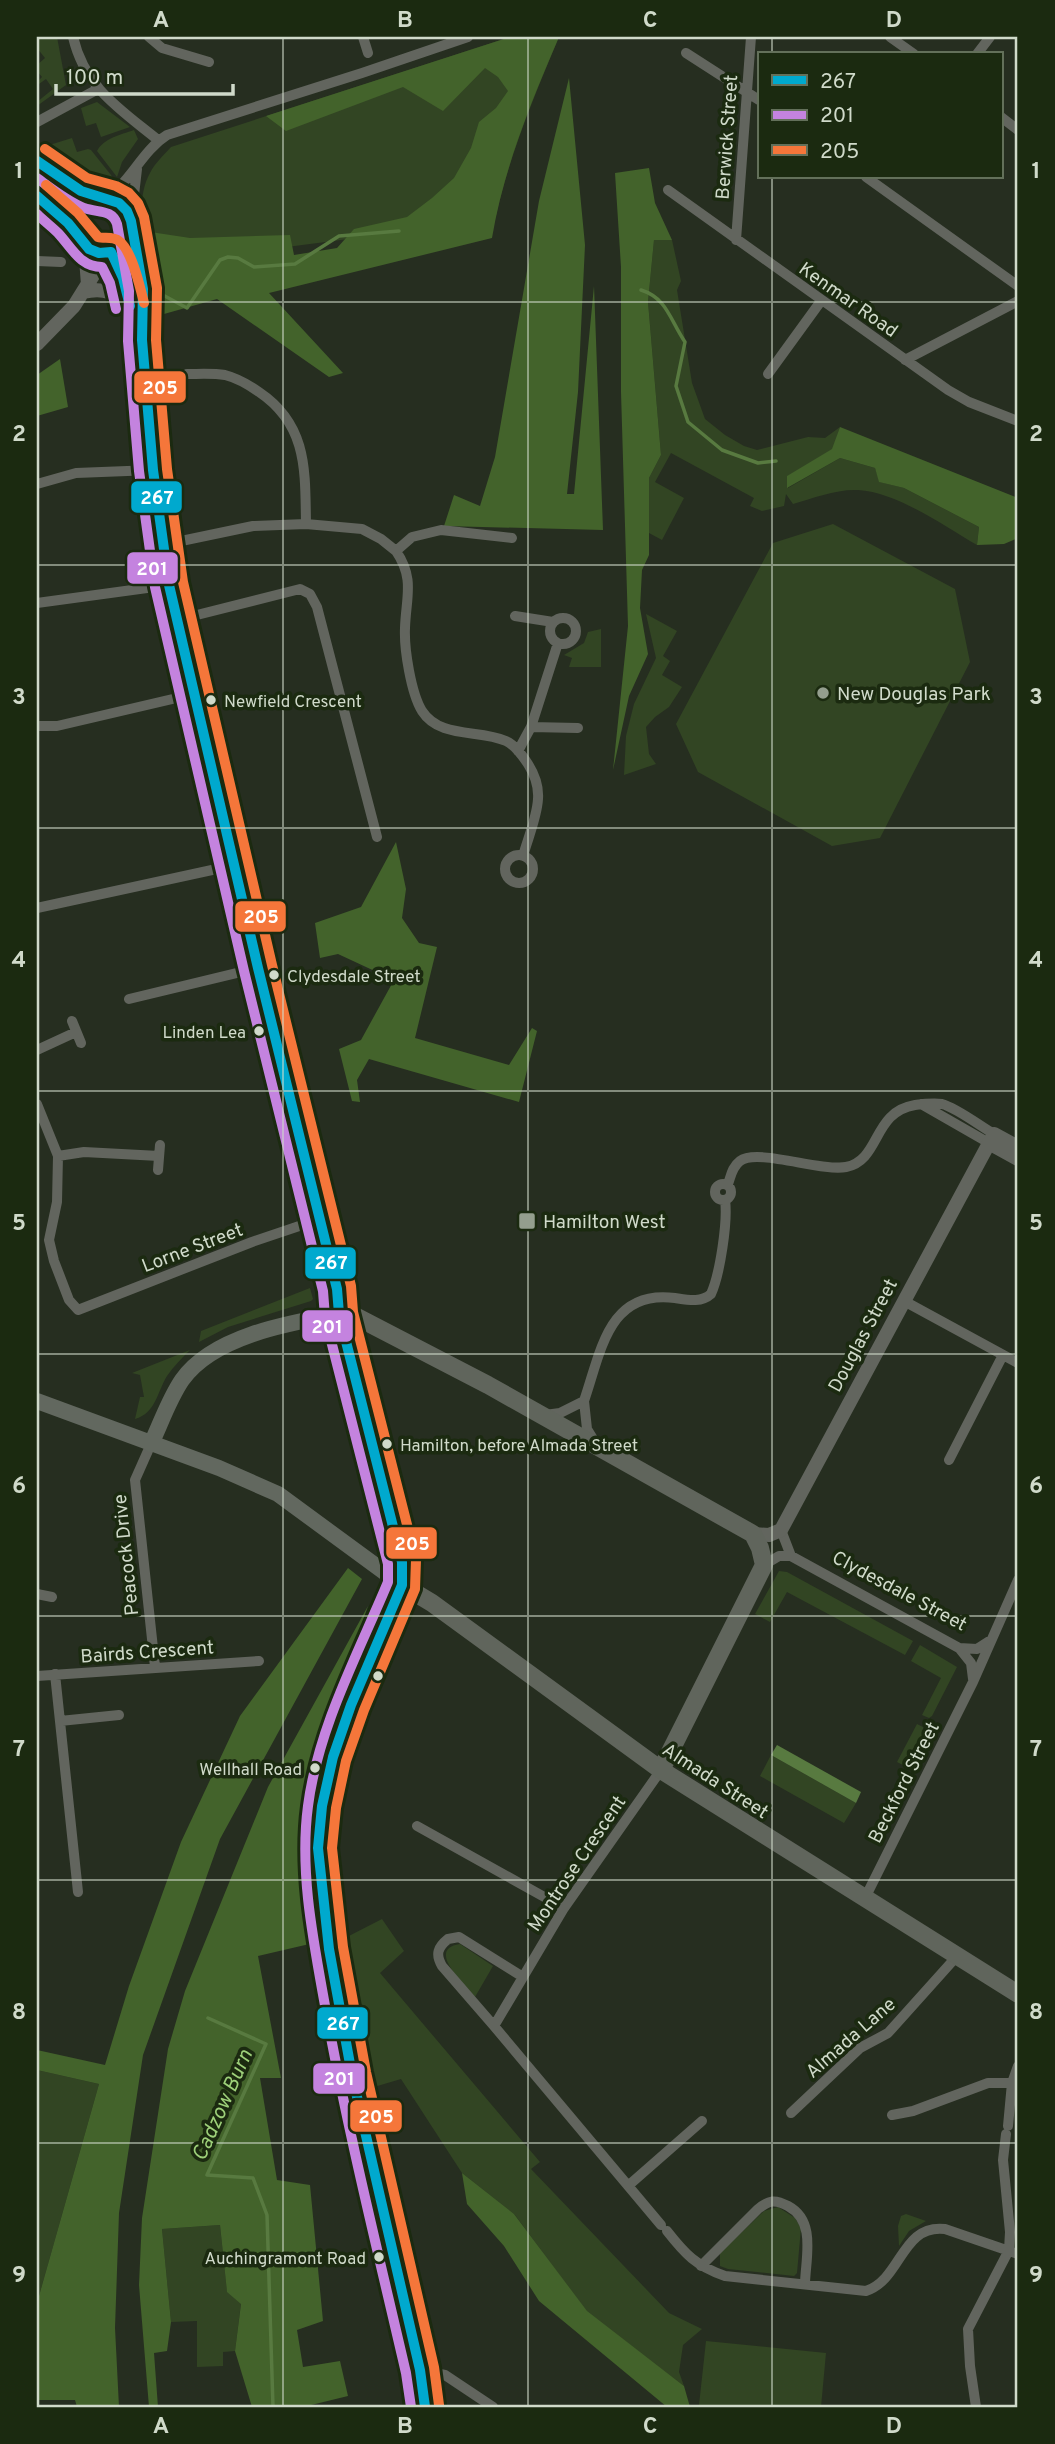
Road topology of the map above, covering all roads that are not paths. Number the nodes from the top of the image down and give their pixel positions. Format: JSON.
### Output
{"nodes":[{"id":1,"x":73,"y":37,"type":"edge"},
{"id":2,"x":149,"y":37,"type":"edge"},
{"id":3,"x":363,"y":37,"type":"edge"},
{"id":4,"x":430,"y":37,"type":"edge"},
{"id":5,"x":468,"y":37,"type":"edge"},
{"id":6,"x":751,"y":37,"type":"edge"},
{"id":7,"x":890,"y":37,"type":"edge"},
{"id":8,"x":990,"y":37,"type":"edge"},
{"id":9,"x":435,"y":48,"type":"junction"},
{"id":10,"x":911,"y":52,"type":"edge"},
{"id":11,"x":979,"y":52,"type":"edge"},
{"id":12,"x":368,"y":53,"type":"dead end"},
{"id":13,"x":687,"y":53,"type":"dead end"},
{"id":14,"x":209,"y":62,"type":"dead end"},
{"id":15,"x":97,"y":89,"type":"junction"},
{"id":16,"x":747,"y":91,"type":"junction"},
{"id":17,"x":758,"y":99,"type":"edge"},
{"id":18,"x":1002,"y":118,"type":"edge"},
{"id":19,"x":37,"y":122,"type":"edge"},
{"id":20,"x":1018,"y":130,"type":"edge"},
{"id":21,"x":158,"y":140,"type":"junction"},
{"id":22,"x":37,"y":161,"type":"edge"},
{"id":23,"x":136,"y":169,"type":"junction"},
{"id":24,"x":867,"y":178,"type":"edge"},
{"id":25,"x":668,"y":190,"type":"dead end"},
{"id":26,"x":37,"y":196,"type":"edge"},
{"id":27,"x":102,"y":199,"type":"junction"},
{"id":28,"x":131,"y":226,"type":"junction"},
{"id":29,"x":81,"y":239,"type":"junction"},
{"id":30,"x":736,"y":240,"type":"junction"},
{"id":31,"x":109,"y":253,"type":"junction"},
{"id":32,"x":37,"y":261,"type":"edge"},
{"id":33,"x":61,"y":262,"type":"dead end"},
{"id":34,"x":1018,"y":286,"type":"edge"},
{"id":35,"x":85,"y":289,"type":"junction"},
{"id":36,"x":1018,"y":301,"type":"edge"},
{"id":37,"x":821,"y":302,"type":"junction"},
{"id":38,"x":131,"y":311,"type":"junction"},
{"id":39,"x":142,"y":340,"type":"junction"},
{"id":40,"x":37,"y":344,"type":"edge"},
{"id":41,"x":905,"y":360,"type":"junction"},
{"id":42,"x":187,"y":373,"type":"dead end"},
{"id":43,"x":768,"y":374,"type":"dead end"},
{"id":44,"x":1018,"y":421,"type":"edge"},
{"id":45,"x":153,"y":470,"type":"junction"},
{"id":46,"x":37,"y":484,"type":"edge"},
{"id":47,"x":306,"y":524,"type":"junction"},
{"id":48,"x":512,"y":538,"type":"dead end"},
{"id":49,"x":162,"y":545,"type":"junction"},
{"id":50,"x":396,"y":551,"type":"junction"},
{"id":51,"x":169,"y":585,"type":"junction"},
{"id":52,"x":37,"y":603,"type":"edge"},
{"id":53,"x":515,"y":616,"type":"dead end"},
{"id":54,"x":177,"y":620,"type":"junction"},
{"id":55,"x":554,"y":622,"type":"junction"},
{"id":56,"x":558,"y":643,"type":"junction"},
{"id":57,"x":194,"y":694,"type":"junction"},
{"id":58,"x":37,"y":726,"type":"edge"},
{"id":59,"x":531,"y":727,"type":"junction"},
{"id":60,"x":578,"y":728,"type":"dead end"},
{"id":61,"x":517,"y":751,"type":"junction"},
{"id":62,"x":377,"y":837,"type":"dead end"},
{"id":63,"x":523,"y":856,"type":"dead end"},
{"id":64,"x":235,"y":865,"type":"junction"},
{"id":65,"x":37,"y":908,"type":"edge"},
{"id":66,"x":258,"y":968,"type":"junction"},
{"id":67,"x":129,"y":999,"type":"dead end"},
{"id":68,"x":76,"y":1032,"type":"dead end"},
{"id":69,"x":37,"y":1050,"type":"edge"},
{"id":70,"x":37,"y":1104,"type":"edge"},
{"id":71,"x":991,"y":1139,"type":"junction"},
{"id":72,"x":1018,"y":1147,"type":"edge"},
{"id":73,"x":58,"y":1156,"type":"junction"},
{"id":74,"x":1018,"y":1159,"type":"edge"},
{"id":75,"x":158,"y":1170,"type":"dead end"},
{"id":76,"x":320,"y":1219,"type":"junction"},
{"id":77,"x":337,"y":1289,"type":"junction"},
{"id":78,"x":904,"y":1301,"type":"junction"},
{"id":79,"x":339,"y":1314,"type":"junction"},
{"id":80,"x":386,"y":1332,"type":"junction"},
{"id":81,"x":1003,"y":1355,"type":"junction"},
{"id":82,"x":1018,"y":1363,"type":"edge"},
{"id":83,"x":37,"y":1401,"type":"edge"},
{"id":84,"x":584,"y":1401,"type":"junction"},
{"id":85,"x":538,"y":1415,"type":"junction"},
{"id":86,"x":151,"y":1444,"type":"junction"},
{"id":87,"x":600,"y":1449,"type":"junction"},
{"id":88,"x":949,"y":1460,"type":"dead end"},
{"id":89,"x":781,"y":1530,"type":"junction"},
{"id":90,"x":753,"y":1534,"type":"junction"},
{"id":91,"x":790,"y":1556,"type":"junction"},
{"id":92,"x":764,"y":1565,"type":"junction"},
{"id":93,"x":1018,"y":1580,"type":"edge"},
{"id":94,"x":402,"y":1585,"type":"junction"},
{"id":95,"x":37,"y":1594,"type":"edge"},
{"id":96,"x":52,"y":1597,"type":"dead end"},
{"id":97,"x":991,"y":1640,"type":"junction"},
{"id":98,"x":959,"y":1648,"type":"junction"},
{"id":99,"x":259,"y":1661,"type":"dead end"},
{"id":100,"x":155,"y":1667,"type":"junction"},
{"id":101,"x":55,"y":1674,"type":"junction"},
{"id":102,"x":37,"y":1676,"type":"edge"},
{"id":103,"x":973,"y":1682,"type":"junction"},
{"id":104,"x":119,"y":1714,"type":"dead end"},
{"id":105,"x":60,"y":1721,"type":"junction"},
{"id":106,"x":661,"y":1770,"type":"junction"},
{"id":107,"x":417,"y":1826,"type":"dead end"},
{"id":108,"x":78,"y":1892,"type":"dead end"},
{"id":109,"x":865,"y":1898,"type":"junction"},
{"id":110,"x":564,"y":1908,"type":"junction"},
{"id":111,"x":958,"y":1955,"type":"junction"},
{"id":112,"x":523,"y":1977,"type":"junction"},
{"id":113,"x":1018,"y":1994,"type":"edge"},
{"id":114,"x":494,"y":2026,"type":"junction"},
{"id":115,"x":1018,"y":2066,"type":"edge"},
{"id":116,"x":1013,"y":2083,"type":"junction"},
{"id":117,"x":791,"y":2113,"type":"dead end"},
{"id":118,"x":892,"y":2115,"type":"dead end"},
{"id":119,"x":702,"y":2121,"type":"dead end"},
{"id":120,"x":629,"y":2185,"type":"junction"},
{"id":121,"x":1014,"y":2252,"type":"edge"},
{"id":122,"x":701,"y":2266,"type":"junction"},
{"id":123,"x":805,"y":2283,"type":"junction"},
{"id":124,"x":420,"y":2370,"type":"junction"},
{"id":125,"x":425,"y":2407,"type":"edge"},
{"id":126,"x":493,"y":2407,"type":"edge"},
{"id":127,"x":976,"y":2407,"type":"edge"}],
"edges":[{"from":1,"to":15,"type":"street"},
{"from":2,"to":14,"type":"street"},
{"from":3,"to":12,"type":"street"},
{"from":4,"to":9,"type":"street"},
{"from":5,"to":9,"type":"street"},
{"from":6,"to":16,"type":"street","name":"Berwick Street"},
{"from":7,"to":10,"type":"street"},
{"from":8,"to":11,"type":"street"},
{"from":9,"to":21,"type":"street"},
{"from":13,"to":16,"type":"street"},
{"from":15,"to":19,"type":"street"},
{"from":15,"to":21,"type":"street"},
{"from":16,"to":17,"type":"street"},
{"from":16,"to":30,"type":"street","name":"Berwick Street"},
{"from":18,"to":20,"type":"street"},
{"from":21,"to":23,"type":"street"},
{"from":22,"to":27,"type":"main road"},
{"from":23,"to":27,"type":"street"},
{"from":23,"to":28,"type":"street"},
{"from":24,"to":34,"type":"street"},
{"from":25,"to":30,"type":"street","name":"Kenmar Road"},
{"from":26,"to":29,"type":"main road"},
{"from":27,"to":28,"type":"main road"},
{"from":27,"to":29,"type":"main road"},
{"from":28,"to":31,"type":"main road"},
{"from":28,"to":39,"type":"main road"},
{"from":29,"to":31,"type":"main road"},
{"from":29,"to":35,"type":"street"},
{"from":30,"to":37,"type":"street","name":"Kenmar Road"},
{"from":31,"to":35,"type":"street"},
{"from":31,"to":38,"type":"main road"},
{"from":32,"to":33,"type":"street"},
{"from":35,"to":38,"type":"street"},
{"from":35,"to":40,"type":"street"},
{"from":36,"to":41,"type":"street"},
{"from":37,"to":41,"type":"street","name":"Kenmar Road"},
{"from":37,"to":43,"type":"street"},
{"from":38,"to":39,"type":"main road"},
{"from":39,"to":45,"type":"main road"},
{"from":41,"to":44,"type":"street","name":"Kenmar Road"},
{"from":42,"to":47,"type":"street"},
{"from":45,"to":46,"type":"street"},
{"from":45,"to":49,"type":"main road"},
{"from":47,"to":49,"type":"street"},
{"from":47,"to":50,"type":"street"},
{"from":48,"to":50,"type":"street"},
{"from":49,"to":51,"type":"main road"},
{"from":50,"to":61,"type":"street"},
{"from":51,"to":52,"type":"street"},
{"from":51,"to":54,"type":"main road"},
{"from":53,"to":55,"type":"street"},
{"from":54,"to":57,"type":"main road"},
{"from":54,"to":62,"type":"street"},
{"from":55,"to":56,"type":"street"},
{"from":55,"to":56,"type":"street"},
{"from":56,"to":59,"type":"street"},
{"from":57,"to":58,"type":"street"},
{"from":57,"to":64,"type":"main road"},
{"from":59,"to":60,"type":"street"},
{"from":59,"to":61,"type":"street"},
{"from":61,"to":63,"type":"street"},
{"from":64,"to":65,"type":"street"},
{"from":64,"to":66,"type":"main road"},
{"from":66,"to":67,"type":"street"},
{"from":66,"to":76,"type":"main road"},
{"from":68,"to":69,"type":"street"},
{"from":70,"to":73,"type":"street"},
{"from":71,"to":72,"type":"street"},
{"from":71,"to":74,"type":"street"},
{"from":71,"to":78,"type":"street","name":"Douglas Street"},
{"from":71,"to":84,"type":"street"},
{"from":73,"to":75,"type":"street"},
{"from":73,"to":76,"type":"street","name":"Lorne Street"},
{"from":76,"to":77,"type":"main road"},
{"from":77,"to":79,"type":"main road"},
{"from":77,"to":80,"type":"main road"},
{"from":78,"to":81,"type":"street"},
{"from":78,"to":89,"type":"street","name":"Douglas Street"},
{"from":79,"to":80,"type":"main road"},
{"from":79,"to":86,"type":"main road"},
{"from":79,"to":94,"type":"main road"},
{"from":80,"to":85,"type":"main road"},
{"from":81,"to":82,"type":"street"},
{"from":81,"to":88,"type":"street"},
{"from":83,"to":86,"type":"main road"},
{"from":84,"to":85,"type":"street"},
{"from":84,"to":87,"type":"street"},
{"from":85,"to":87,"type":"main road"},
{"from":86,"to":94,"type":"main road"},
{"from":86,"to":100,"type":"street","name":"Peacock Drive"},
{"from":87,"to":90,"type":"main road"},
{"from":89,"to":90,"type":"street"},
{"from":89,"to":91,"type":"street"},
{"from":90,"to":92,"type":"main road"},
{"from":91,"to":92,"type":"street"},
{"from":91,"to":98,"type":"street","name":"Clydesdale Street"},
{"from":92,"to":106,"type":"main road"},
{"from":93,"to":97,"type":"street","name":"Beckford Street"},
{"from":94,"to":106,"type":"main road","name":"Almada Street"},
{"from":94,"to":124,"type":"main road"},
{"from":95,"to":96,"type":"street"},
{"from":97,"to":98,"type":"street","name":"Clydesdale Street"},
{"from":97,"to":103,"type":"street","name":"Beckford Street"},
{"from":98,"to":103,"type":"street"},
{"from":99,"to":100,"type":"street","name":"Bairds Crescent"},
{"from":100,"to":101,"type":"street","name":"Bairds Crescent"},
{"from":101,"to":102,"type":"street","name":"Bairds Crescent"},
{"from":101,"to":105,"type":"street"},
{"from":103,"to":109,"type":"street","name":"Beckford Street"},
{"from":104,"to":105,"type":"street"},
{"from":105,"to":108,"type":"street"},
{"from":106,"to":109,"type":"main road","name":"Almada Street"},
{"from":106,"to":110,"type":"street","name":"Montrose Crescent"},
{"from":107,"to":110,"type":"street"},
{"from":109,"to":111,"type":"main road","name":"Almada Street"},
{"from":110,"to":112,"type":"street","name":"Montrose Crescent"},
{"from":111,"to":113,"type":"main road","name":"Almada Street"},
{"from":111,"to":117,"type":"street","name":"Almada Lane"},
{"from":112,"to":114,"type":"street","name":"Montrose Crescent"},
{"from":112,"to":114,"type":"street"},
{"from":114,"to":120,"type":"street"},
{"from":115,"to":116,"type":"street"},
{"from":116,"to":118,"type":"street"},
{"from":116,"to":121,"type":"street"},
{"from":119,"to":120,"type":"street"},
{"from":120,"to":122,"type":"street"},
{"from":121,"to":123,"type":"street"},
{"from":121,"to":127,"type":"street"},
{"from":122,"to":123,"type":"street"},
{"from":122,"to":123,"type":"street"},
{"from":124,"to":125,"type":"main road"},
{"from":124,"to":126,"type":"street"}]}
